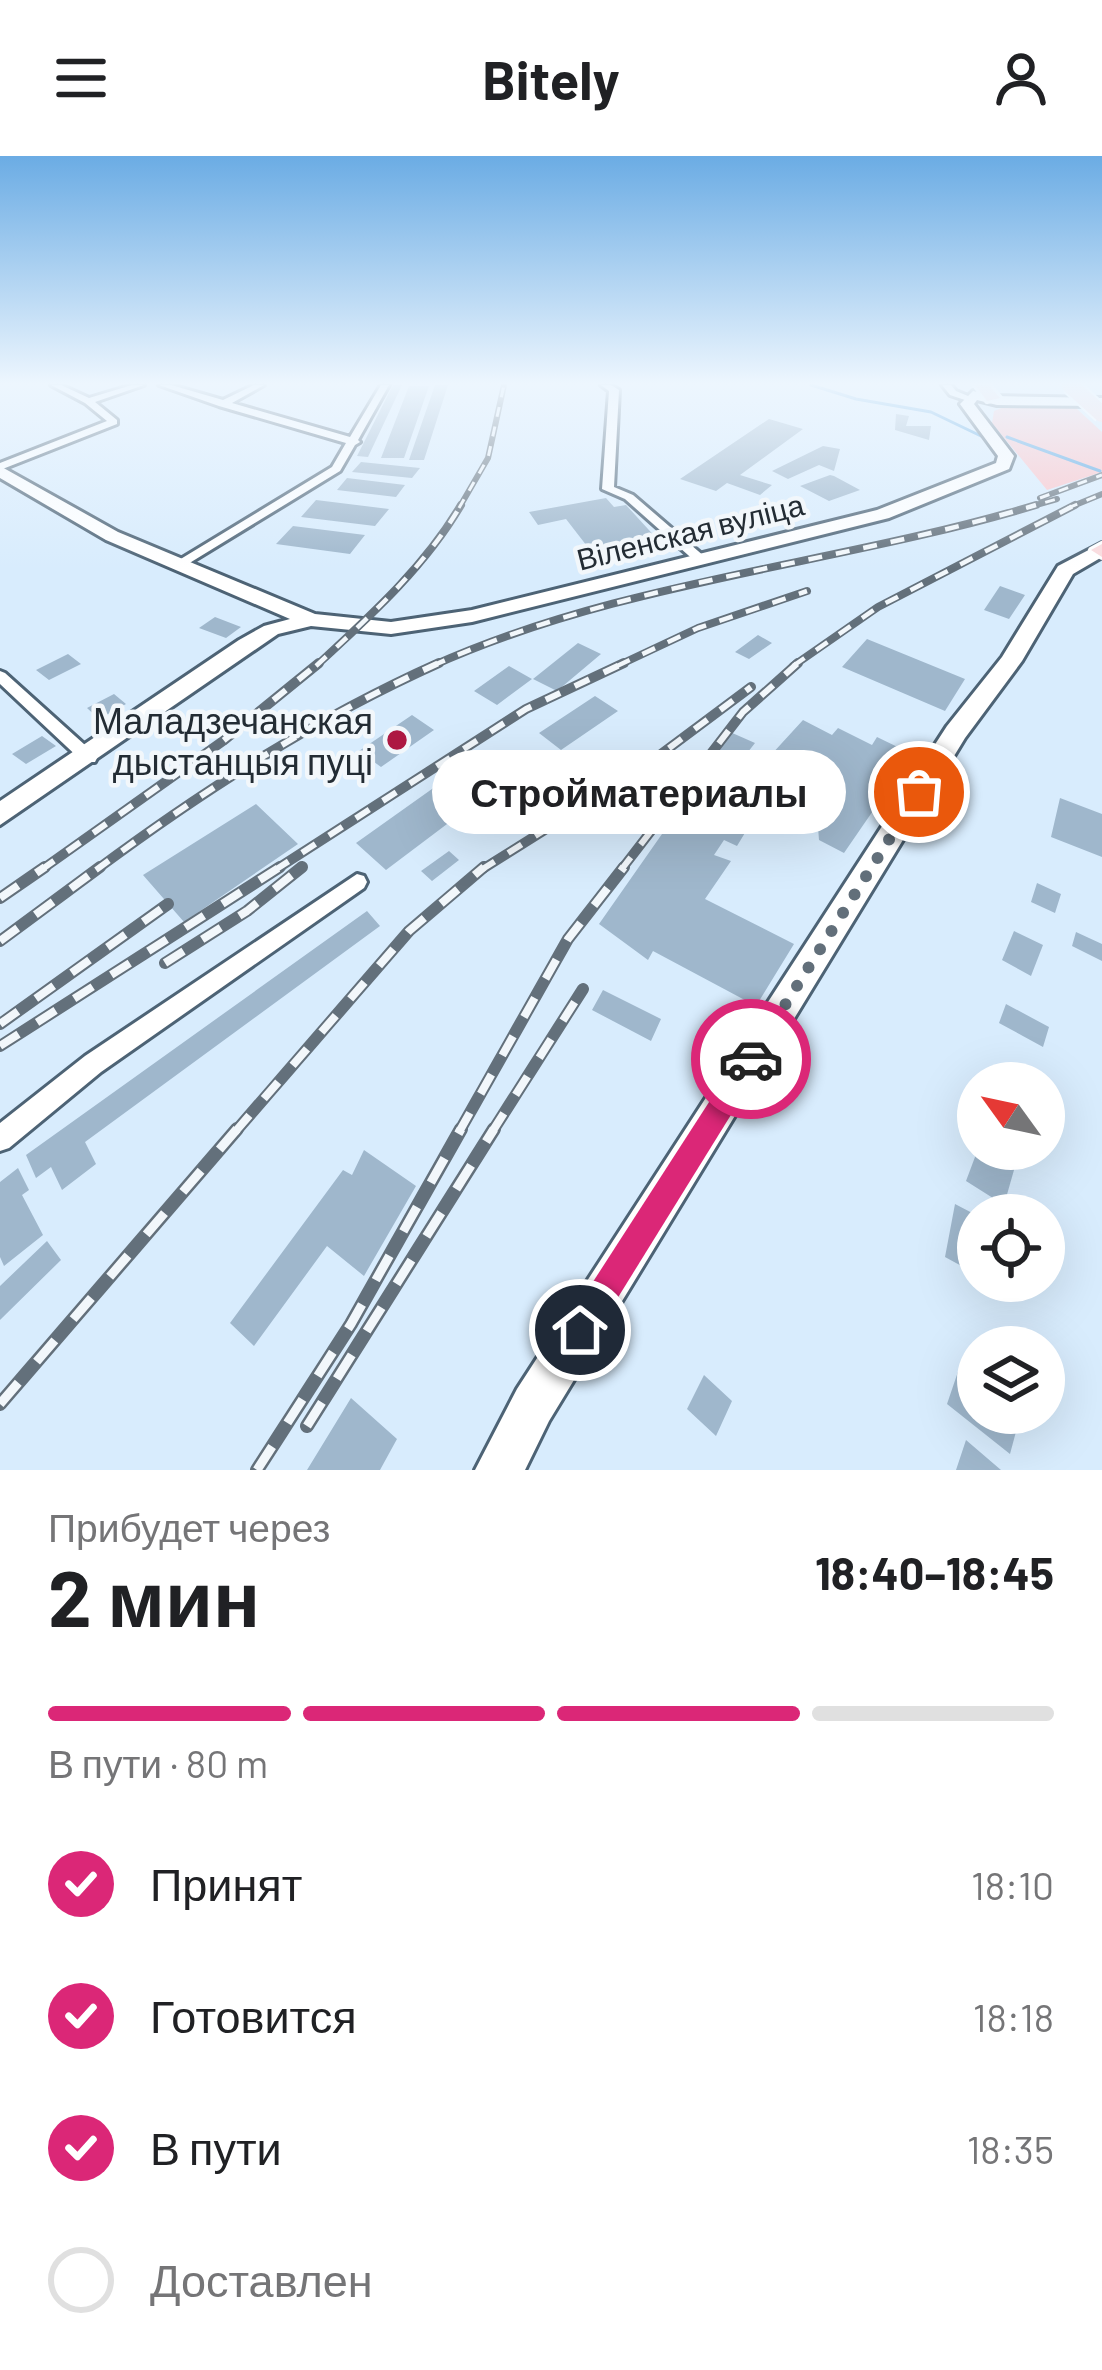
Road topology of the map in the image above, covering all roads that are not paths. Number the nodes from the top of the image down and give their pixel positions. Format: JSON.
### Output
{"nodes":[{"id":1,"x":55,"y":446,"type":"edge"},
{"id":2,"x":352,"y":446,"type":"edge"},
{"id":3,"x":611,"y":446,"type":"edge"},
{"id":4,"x":1002,"y":446,"type":"edge"},
{"id":5,"x":0,"y":469,"type":"edge"},
{"id":6,"x":1102,"y":550,"type":"edge"},
{"id":7,"x":701,"y":560,"type":"junction"},
{"id":8,"x":183,"y":562,"type":"junction"},
{"id":9,"x":311,"y":620,"type":"junction"},
{"id":10,"x":0,"y":676,"type":"edge"},
{"id":11,"x":89,"y":758,"type":"junction"},
{"id":12,"x":0,"y":815,"type":"edge"},
{"id":13,"x":357,"y":882,"type":"dead end"},
{"id":14,"x":0,"y":1139,"type":"edge"},
{"id":15,"x":499,"y":1470,"type":"edge"}],
"edges":[{"from":1,"to":5,"type":"street"},
{"from":2,"to":8,"type":"street"},
{"from":3,"to":7,"type":"street"},
{"from":4,"to":7,"type":"main road","name":"Віленская вуліца"},
{"from":5,"to":8,"type":"main road"},
{"from":6,"to":15,"type":"main road"},
{"from":7,"to":9,"type":"main road","name":"Віленская вуліца"},
{"from":8,"to":9,"type":"main road"},
{"from":9,"to":11,"type":"main road"},
{"from":10,"to":11,"type":"street"},
{"from":11,"to":12,"type":"main road"},
{"from":13,"to":14,"type":"street"}]}
